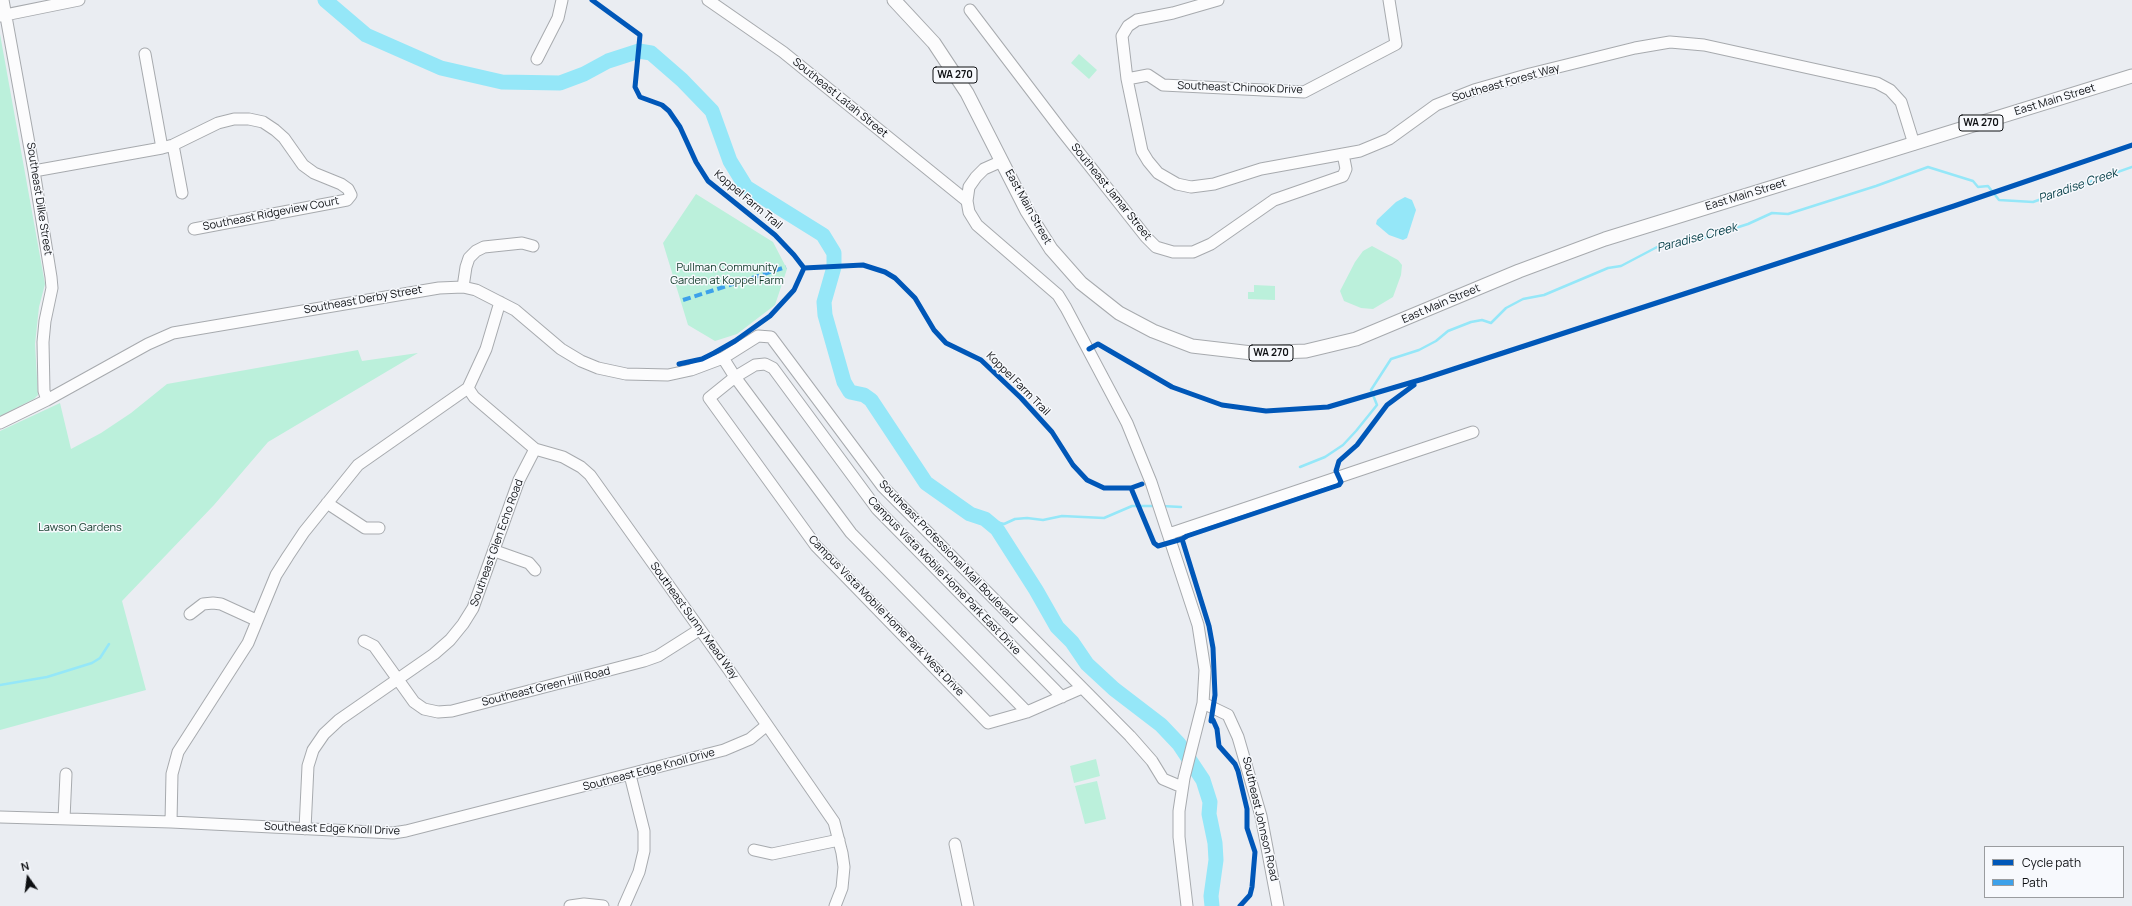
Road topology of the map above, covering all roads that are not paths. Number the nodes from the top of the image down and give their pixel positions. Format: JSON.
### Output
{"nodes":[{"id":1,"x":3,"y":0,"type":"edge"},
{"id":2,"x":79,"y":0,"type":"edge"},
{"id":3,"x":562,"y":0,"type":"edge"},
{"id":4,"x":708,"y":0,"type":"edge"},
{"id":5,"x":894,"y":0,"type":"edge"},
{"id":6,"x":1218,"y":0,"type":"edge"},
{"id":7,"x":1389,"y":0,"type":"edge"},
{"id":8,"x":970,"y":10,"type":"dead end"},
{"id":9,"x":3,"y":15,"type":"edge"},
{"id":10,"x":145,"y":54,"type":"dead end"},
{"id":11,"x":537,"y":59,"type":"dead end"},
{"id":12,"x":2132,"y":76,"type":"edge"},
{"id":13,"x":1127,"y":79,"type":"junction"},
{"id":14,"x":1914,"y":144,"type":"junction"},
{"id":15,"x":174,"y":145,"type":"junction"},
{"id":16,"x":162,"y":148,"type":"junction"},
{"id":17,"x":1343,"y":154,"type":"junction"},
{"id":18,"x":1002,"y":161,"type":"junction"},
{"id":19,"x":34,"y":171,"type":"junction"},
{"id":20,"x":182,"y":193,"type":"dead end"},
{"id":21,"x":967,"y":201,"type":"junction"},
{"id":22,"x":194,"y":229,"type":"dead end"},
{"id":23,"x":534,"y":246,"type":"dead end"},
{"id":24,"x":463,"y":287,"type":"junction"},
{"id":25,"x":500,"y":302,"type":"junction"},
{"id":26,"x":723,"y":358,"type":"junction"},
{"id":27,"x":735,"y":377,"type":"junction"},
{"id":28,"x":468,"y":388,"type":"junction"},
{"id":29,"x":47,"y":400,"type":"junction"},
{"id":30,"x":0,"y":423,"type":"edge"},
{"id":31,"x":1473,"y":432,"type":"dead end"},
{"id":32,"x":535,"y":449,"type":"junction"},
{"id":33,"x":327,"y":503,"type":"junction"},
{"id":34,"x":379,"y":528,"type":"dead end"},
{"id":35,"x":1169,"y":534,"type":"junction"},
{"id":36,"x":495,"y":551,"type":"junction"},
{"id":37,"x":535,"y":570,"type":"dead end"},
{"id":38,"x":190,"y":614,"type":"dead end"},
{"id":39,"x":256,"y":620,"type":"junction"},
{"id":40,"x":699,"y":630,"type":"junction"},
{"id":41,"x":364,"y":641,"type":"dead end"},
{"id":42,"x":398,"y":680,"type":"junction"},
{"id":43,"x":1082,"y":688,"type":"junction"},
{"id":44,"x":1062,"y":697,"type":"junction"},
{"id":45,"x":1204,"y":704,"type":"junction"},
{"id":46,"x":1027,"y":712,"type":"junction"},
{"id":47,"x":767,"y":725,"type":"junction"},
{"id":48,"x":66,"y":774,"type":"dead end"},
{"id":49,"x":630,"y":775,"type":"junction"},
{"id":50,"x":1183,"y":782,"type":"junction"},
{"id":51,"x":0,"y":817,"type":"edge"},
{"id":52,"x":64,"y":819,"type":"junction"},
{"id":53,"x":171,"y":822,"type":"junction"},
{"id":54,"x":305,"y":829,"type":"junction"},
{"id":55,"x":839,"y":840,"type":"junction"},
{"id":56,"x":955,"y":844,"type":"dead end"},
{"id":57,"x":754,"y":850,"type":"dead end"},
{"id":58,"x":570,"y":906,"type":"edge"},
{"id":59,"x":603,"y":906,"type":"edge"},
{"id":60,"x":624,"y":906,"type":"edge"},
{"id":61,"x":835,"y":906,"type":"edge"},
{"id":62,"x":968,"y":906,"type":"edge"},
{"id":63,"x":1186,"y":906,"type":"edge"},
{"id":64,"x":1278,"y":906,"type":"edge"}],
"edges":[{"from":1,"to":9,"type":"street","name":"Southeast Dilke Street"},
{"from":2,"to":9,"type":"street"},
{"from":3,"to":11,"type":"street"},
{"from":4,"to":21,"type":"street","name":"Southeast Latah Street"},
{"from":5,"to":18,"type":"main road","name":"East Main Street","number":"WA 270"},
{"from":6,"to":13,"type":"street","name":"Southeast Forest Way"},
{"from":7,"to":13,"type":"street","name":"Southeast Chinook Drive"},
{"from":8,"to":17,"type":"street","name":"Southeast Jamar Street"},
{"from":9,"to":19,"type":"street","name":"Southeast Dilke Street"},
{"from":10,"to":16,"type":"street"},
{"from":12,"to":14,"type":"main road","name":"East Main Street","number":"WA 270"},
{"from":13,"to":17,"type":"street","name":"Southeast Forest Way"},
{"from":14,"to":17,"type":"street","name":"Southeast Forest Way"},
{"from":14,"to":18,"type":"main road","name":"East Main Street","number":"WA 270"},
{"from":15,"to":16,"type":"street","name":"Southeast Ridgeview Court"},
{"from":15,"to":20,"type":"street"},
{"from":15,"to":22,"type":"street","name":"Southeast Ridgeview Court"},
{"from":16,"to":19,"type":"street","name":"Southeast Ridgeview Court"},
{"from":18,"to":21,"type":"street"},
{"from":19,"to":29,"type":"street","name":"Southeast Dilke Street"},
{"from":21,"to":35,"type":"street"},
{"from":23,"to":24,"type":"street"},
{"from":24,"to":25,"type":"street","name":"Southeast Derby Street"},
{"from":24,"to":29,"type":"street","name":"Southeast Derby Street"},
{"from":25,"to":26,"type":"street","name":"Southeast Derby Street"},
{"from":25,"to":28,"type":"street"},
{"from":26,"to":27,"type":"street"},
{"from":26,"to":43,"type":"street","name":"Southeast Professional Mall Boulevard"},
{"from":27,"to":44,"type":"street","name":"Campus Vista Mobile Home Park East Drive"},
{"from":27,"to":46,"type":"street"},
{"from":27,"to":46,"type":"street","name":"Campus Vista Mobile Home Park West Drive"},
{"from":28,"to":32,"type":"street","name":"Southeast Sunny Mead Way"},
{"from":28,"to":33,"type":"street"},
{"from":29,"to":30,"type":"street","name":"Southeast Derby Street"},
{"from":31,"to":35,"type":"street"},
{"from":32,"to":36,"type":"street","name":"Southeast Glen Echo Road"},
{"from":32,"to":40,"type":"street","name":"Southeast Sunny Mead Way"},
{"from":33,"to":34,"type":"street"},
{"from":33,"to":39,"type":"street"},
{"from":35,"to":45,"type":"street"},
{"from":36,"to":37,"type":"street"},
{"from":36,"to":42,"type":"street","name":"Southeast Glen Echo Road"},
{"from":38,"to":39,"type":"street"},
{"from":39,"to":53,"type":"street"},
{"from":40,"to":42,"type":"street","name":"Southeast Green Hill Road"},
{"from":40,"to":47,"type":"street","name":"Southeast Sunny Mead Way"},
{"from":41,"to":42,"type":"street","name":"Southeast Green Hill Road"},
{"from":42,"to":54,"type":"street","name":"Southeast Glen Echo Road"},
{"from":43,"to":44,"type":"street"},
{"from":43,"to":50,"type":"street","name":"Southeast Professional Mall Boulevard"},
{"from":44,"to":46,"type":"street"},
{"from":45,"to":50,"type":"street"},
{"from":45,"to":64,"type":"street","name":"Southeast Johnson Road"},
{"from":47,"to":49,"type":"street","name":"Southeast Edge Knoll Drive"},
{"from":47,"to":55,"type":"street","name":"Southeast Sunny Mead Way"},
{"from":48,"to":52,"type":"street"},
{"from":49,"to":54,"type":"street","name":"Southeast Edge Knoll Drive"},
{"from":49,"to":60,"type":"street"},
{"from":50,"to":63,"type":"street"},
{"from":51,"to":52,"type":"street","name":"Southeast Edge Knoll Drive"},
{"from":52,"to":53,"type":"street","name":"Southeast Edge Knoll Drive"},
{"from":53,"to":54,"type":"street","name":"Southeast Edge Knoll Drive"},
{"from":55,"to":57,"type":"street"},
{"from":55,"to":61,"type":"street","name":"Southeast Sunny Mead Way"},
{"from":56,"to":62,"type":"street"},
{"from":58,"to":59,"type":"street"}]}
